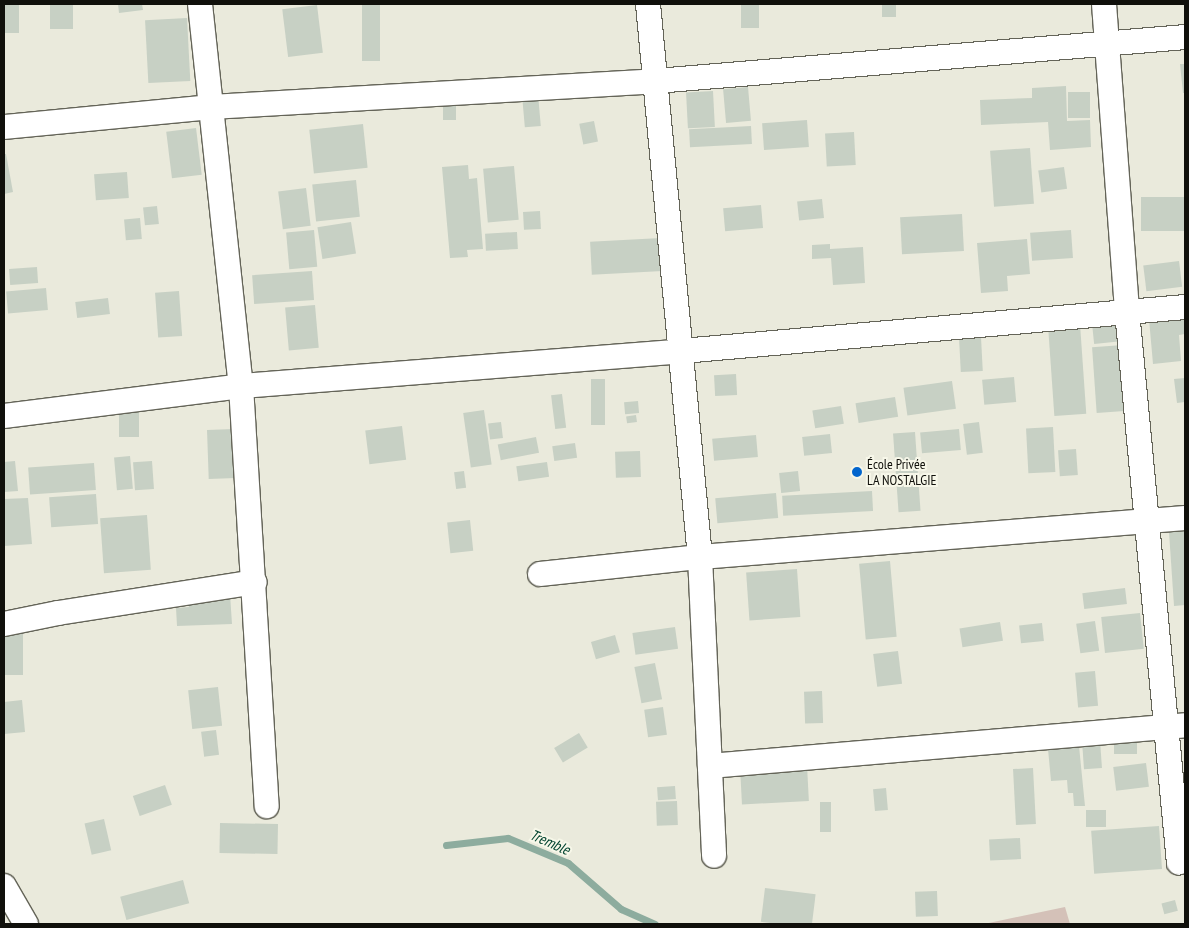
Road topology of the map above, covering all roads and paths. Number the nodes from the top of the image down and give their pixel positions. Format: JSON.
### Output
{"nodes":[{"id":1,"x":200,"y":4,"type":"edge"},
{"id":2,"x":648,"y":4,"type":"edge"},
{"id":3,"x":1104,"y":4,"type":"edge"},
{"id":4,"x":1185,"y":36,"type":"edge"},
{"id":5,"x":1107,"y":43,"type":"junction"},
{"id":6,"x":656,"y":81,"type":"junction"},
{"id":7,"x":210,"y":107,"type":"junction"},
{"id":8,"x":4,"y":127,"type":"edge"},
{"id":9,"x":1185,"y":307,"type":"edge"},
{"id":10,"x":1127,"y":311,"type":"junction"},
{"id":11,"x":682,"y":352,"type":"junction"},
{"id":12,"x":241,"y":386,"type":"junction"},
{"id":13,"x":4,"y":416,"type":"edge"},
{"id":14,"x":1185,"y":518,"type":"edge"},
{"id":15,"x":1147,"y":521,"type":"junction"},
{"id":16,"x":700,"y":557,"type":"junction"},
{"id":17,"x":540,"y":574,"type":"dead end"},
{"id":18,"x":254,"y":582,"type":"junction"},
{"id":19,"x":4,"y":624,"type":"edge"},
{"id":20,"x":1176,"y":725,"type":"edge"},
{"id":21,"x":710,"y":766,"type":"junction"},
{"id":22,"x":267,"y":806,"type":"dead end"},
{"id":23,"x":714,"y":856,"type":"dead end"},
{"id":24,"x":1179,"y":863,"type":"dead end"},
{"id":25,"x":4,"y":886,"type":"edge"},
{"id":26,"x":26,"y":924,"type":"edge"}],
"edges":[{"from":1,"to":7,"type":"street"},
{"from":2,"to":6,"type":"street"},
{"from":3,"to":5,"type":"street"},
{"from":4,"to":5,"type":"street"},
{"from":5,"to":6,"type":"street"},
{"from":5,"to":10,"type":"street"},
{"from":6,"to":7,"type":"street"},
{"from":6,"to":11,"type":"street"},
{"from":7,"to":8,"type":"street"},
{"from":7,"to":12,"type":"street"},
{"from":9,"to":10,"type":"street"},
{"from":10,"to":11,"type":"street"},
{"from":10,"to":15,"type":"street"},
{"from":11,"to":12,"type":"street"},
{"from":11,"to":16,"type":"street"},
{"from":12,"to":13,"type":"street"},
{"from":12,"to":18,"type":"street"},
{"from":14,"to":15,"type":"street"},
{"from":15,"to":16,"type":"street"},
{"from":15,"to":20,"type":"street"},
{"from":16,"to":17,"type":"street"},
{"from":16,"to":21,"type":"street"},
{"from":18,"to":19,"type":"street"},
{"from":18,"to":22,"type":"street"},
{"from":20,"to":21,"type":"street"},
{"from":20,"to":24,"type":"street"},
{"from":21,"to":23,"type":"street"},
{"from":25,"to":26,"type":"street"}]}
